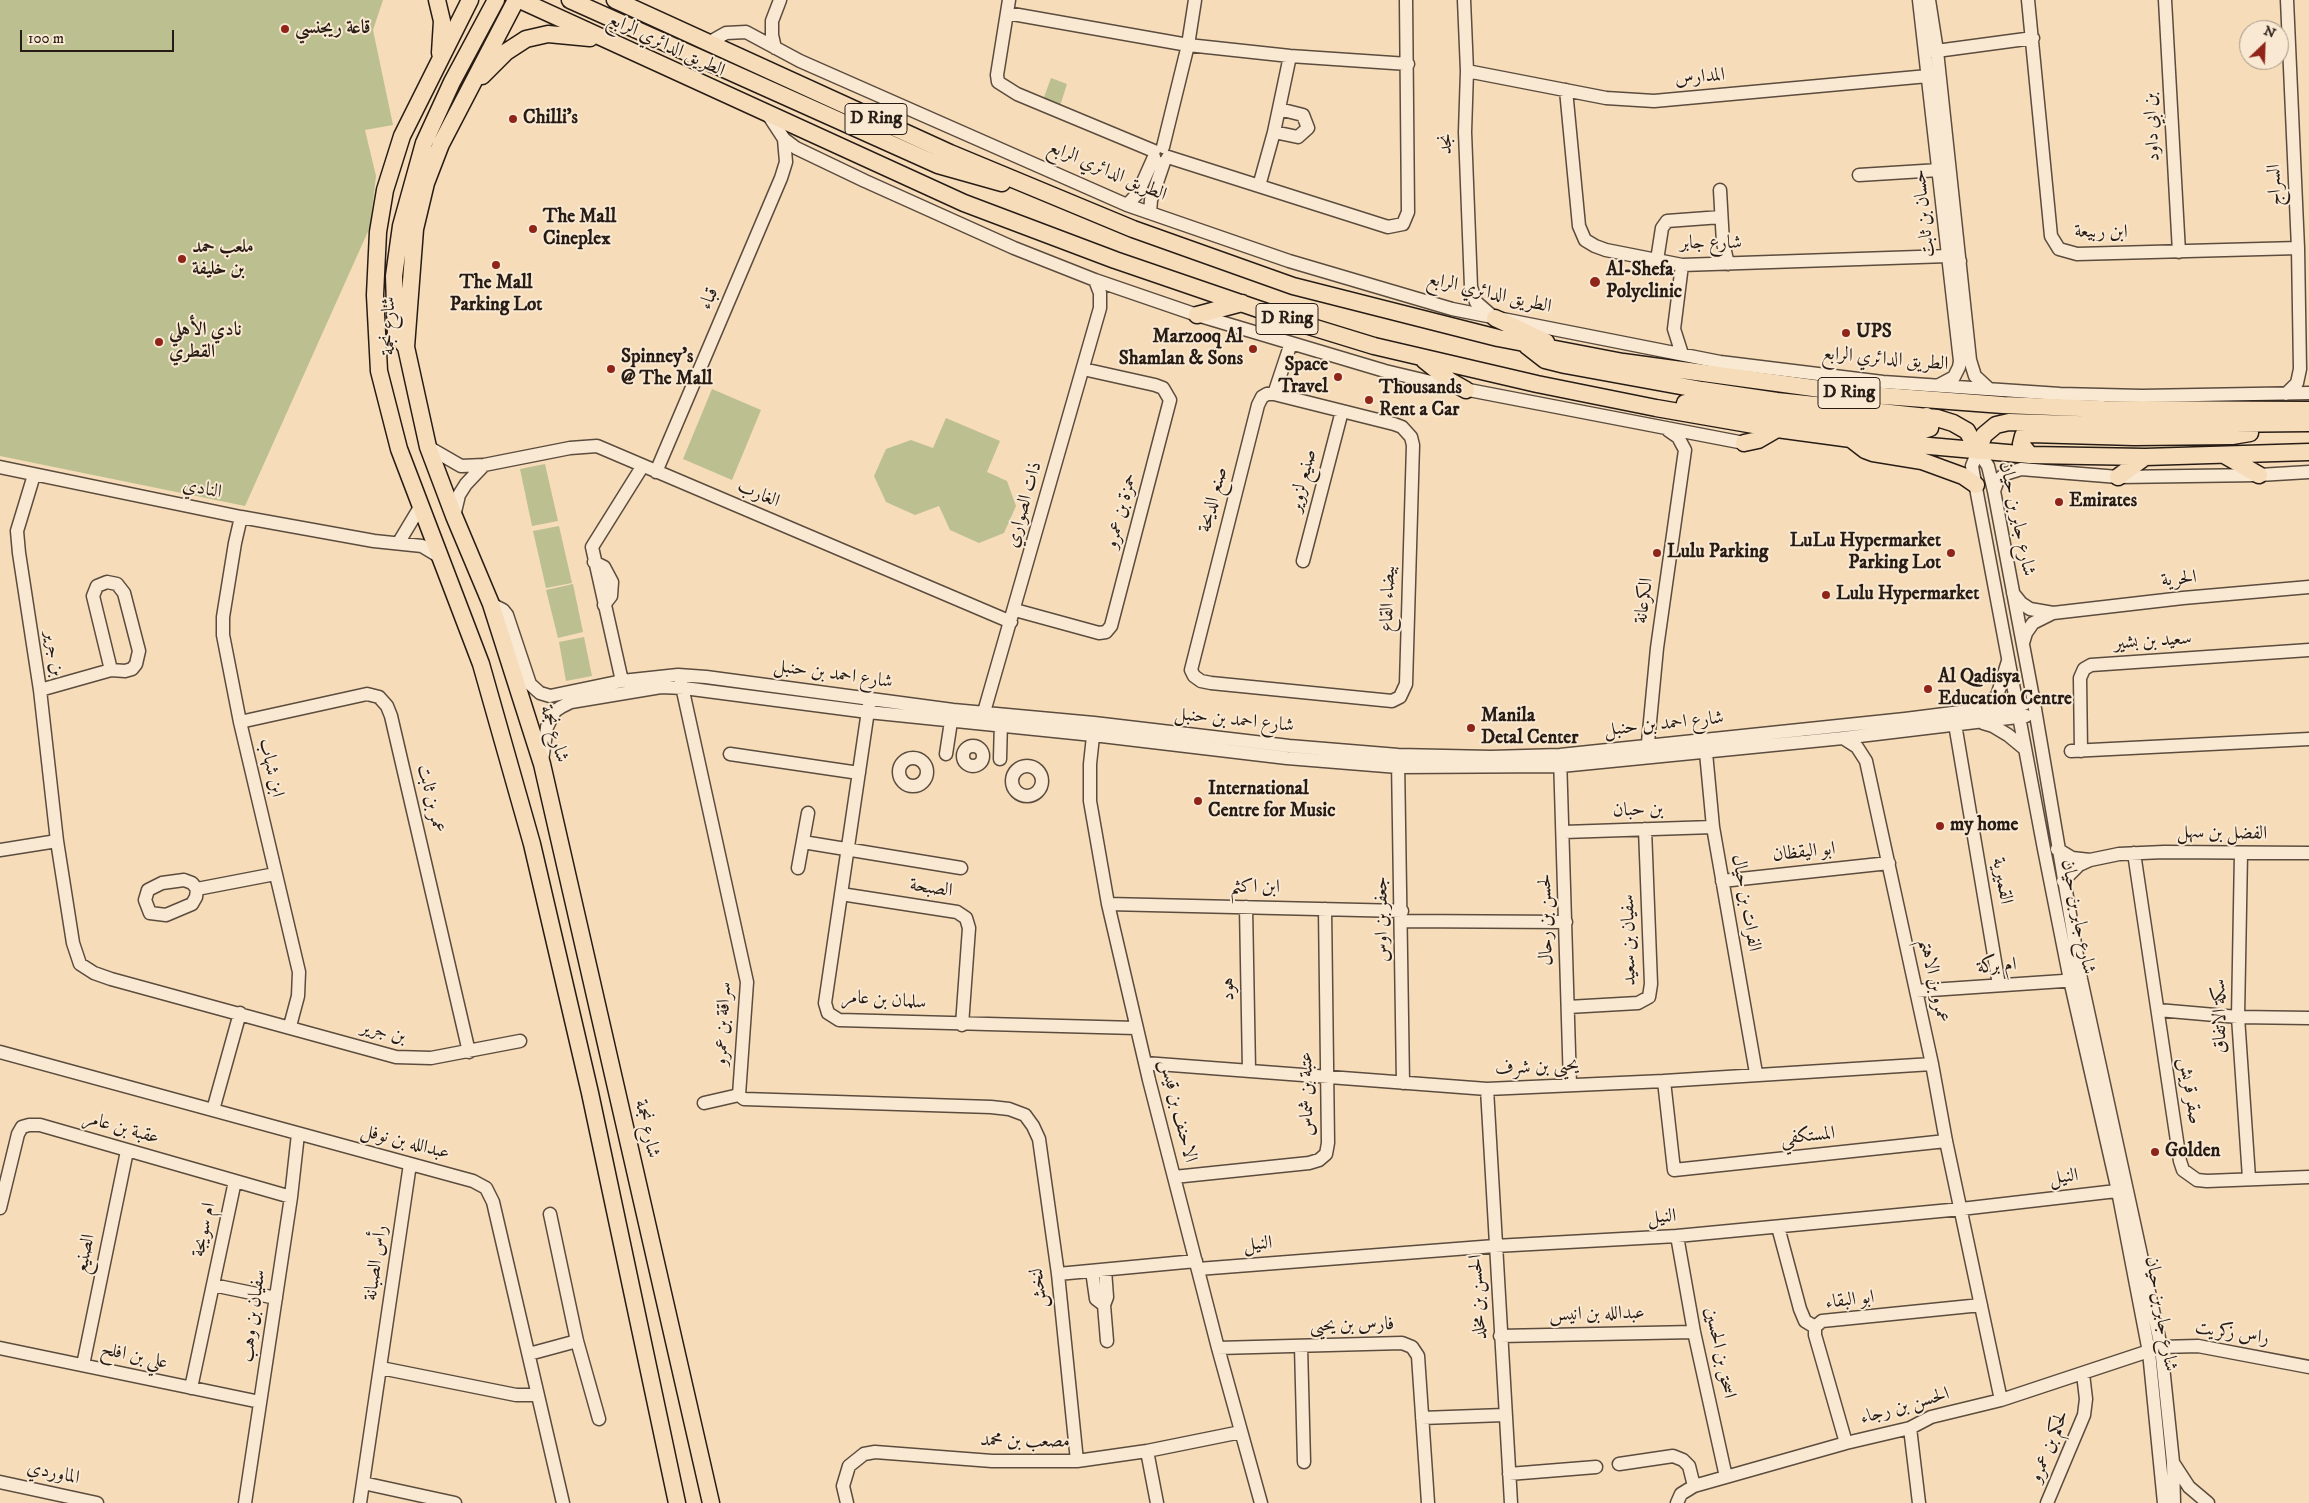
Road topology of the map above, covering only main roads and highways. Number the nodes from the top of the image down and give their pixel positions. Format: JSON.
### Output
{"nodes":[{"id":1,"x":437,"y":0,"type":"edge"},
{"id":2,"x":470,"y":0,"type":"edge"},
{"id":3,"x":496,"y":0,"type":"edge"},
{"id":4,"x":518,"y":0,"type":"edge"},
{"id":5,"x":570,"y":0,"type":"edge"},
{"id":6,"x":621,"y":2,"type":"edge"},
{"id":7,"x":606,"y":40,"type":"junction"},
{"id":8,"x":439,"y":60,"type":"junction"},
{"id":9,"x":466,"y":93,"type":"junction"},
{"id":10,"x":1044,"y":192,"type":"junction"},
{"id":11,"x":1242,"y":303,"type":"junction"},
{"id":12,"x":1198,"y":315,"type":"road end"},
{"id":13,"x":1495,"y":318,"type":"road end"},
{"id":14,"x":1524,"y":344,"type":"junction"},
{"id":15,"x":406,"y":347,"type":"junction"},
{"id":16,"x":1570,"y":353,"type":"junction"},
{"id":17,"x":1423,"y":358,"type":"junction"},
{"id":18,"x":1466,"y":390,"type":"road end"},
{"id":19,"x":1656,"y":408,"type":"junction"},
{"id":20,"x":2309,"y":410,"type":"edge"},
{"id":21,"x":1927,"y":416,"type":"junction"},
{"id":22,"x":2309,"y":423,"type":"edge"},
{"id":23,"x":2273,"y":424,"type":"junction"},
{"id":24,"x":1777,"y":429,"type":"junction"},
{"id":25,"x":1851,"y":439,"type":"junction"},
{"id":26,"x":1744,"y":443,"type":"road end"},
{"id":27,"x":1978,"y":451,"type":"junction"},
{"id":28,"x":2309,"y":452,"type":"edge"},
{"id":29,"x":2030,"y":455,"type":"junction"},
{"id":30,"x":2226,"y":456,"type":"junction"},
{"id":31,"x":2145,"y":458,"type":"junction"},
{"id":32,"x":2259,"y":475,"type":"road end"},
{"id":33,"x":2118,"y":477,"type":"road end"},
{"id":34,"x":1976,"y":484,"type":"road end"},
{"id":35,"x":667,"y":1457,"type":"junction"},
{"id":36,"x":677,"y":1503,"type":"edge"},
{"id":37,"x":685,"y":1503,"type":"edge"},
{"id":38,"x":711,"y":1503,"type":"edge"}],
"edges":[{"from":1,"to":8,"type":"main road"},
{"from":2,"to":8,"type":"main road","name":"شارع نجمة"},
{"from":3,"to":15,"type":"main road"},
{"from":4,"to":7,"type":"main road","name":"الطريق الدائري الرابع","number":"D Ring"},
{"from":4,"to":9,"type":"main road","name":"شارع نجمة"},
{"from":5,"to":10,"type":"main road"},
{"from":6,"to":10,"type":"main road","name":"الطريق الدائري الرابع","number":"D Ring"},
{"from":7,"to":9,"type":"main road"},
{"from":7,"to":11,"type":"main road","name":"الطريق الدائري الرابع","number":"D Ring"},
{"from":8,"to":35,"type":"main road","name":"شارع نجمة"},
{"from":9,"to":15,"type":"main road","name":"شارع نجمة"},
{"from":10,"to":14,"type":"main road","name":"الطريق الدائري الرابع","number":"D Ring"},
{"from":11,"to":12,"type":"main road"},
{"from":11,"to":17,"type":"main road","name":"الطريق الدائري الرابع","number":"D Ring"},
{"from":13,"to":16,"type":"main road"},
{"from":14,"to":16,"type":"main road","name":"الطريق الدائري الرابع","number":"D Ring"},
{"from":14,"to":21,"type":"main road"},
{"from":15,"to":38,"type":"main road","name":"شارع نجمة"},
{"from":16,"to":20,"type":"main road","name":"الطريق الدائري الرابع","number":"D Ring"},
{"from":17,"to":18,"type":"main road"},
{"from":17,"to":19,"type":"main road","name":"الطريق الدائري الرابع","number":"D Ring"},
{"from":19,"to":21,"type":"main road"},
{"from":19,"to":24,"type":"main road","name":"الطريق الدائري الرابع","number":"D Ring"},
{"from":21,"to":27,"type":"main road"},
{"from":22,"to":23,"type":"main road"},
{"from":23,"to":27,"type":"main road"},
{"from":23,"to":29,"type":"main road"},
{"from":24,"to":25,"type":"main road","name":"الطريق الدائري الرابع","number":"D Ring"},
{"from":24,"to":26,"type":"main road"},
{"from":25,"to":27,"type":"main road","name":"الطريق الدائري الرابع","number":"D Ring"},
{"from":25,"to":34,"type":"main road"},
{"from":27,"to":29,"type":"main road","name":"الطريق الدائري الرابع","number":"D Ring"},
{"from":28,"to":30,"type":"main road","name":"الطريق الدائري الرابع","number":"D Ring"},
{"from":29,"to":31,"type":"main road","name":"الطريق الدائري الرابع","number":"D Ring"},
{"from":30,"to":31,"type":"main road","name":"الطريق الدائري الرابع","number":"D Ring"},
{"from":30,"to":32,"type":"main road"},
{"from":31,"to":33,"type":"main road"},
{"from":35,"to":36,"type":"main road","name":"شارع نجمة"},
{"from":35,"to":37,"type":"main road"}]}
